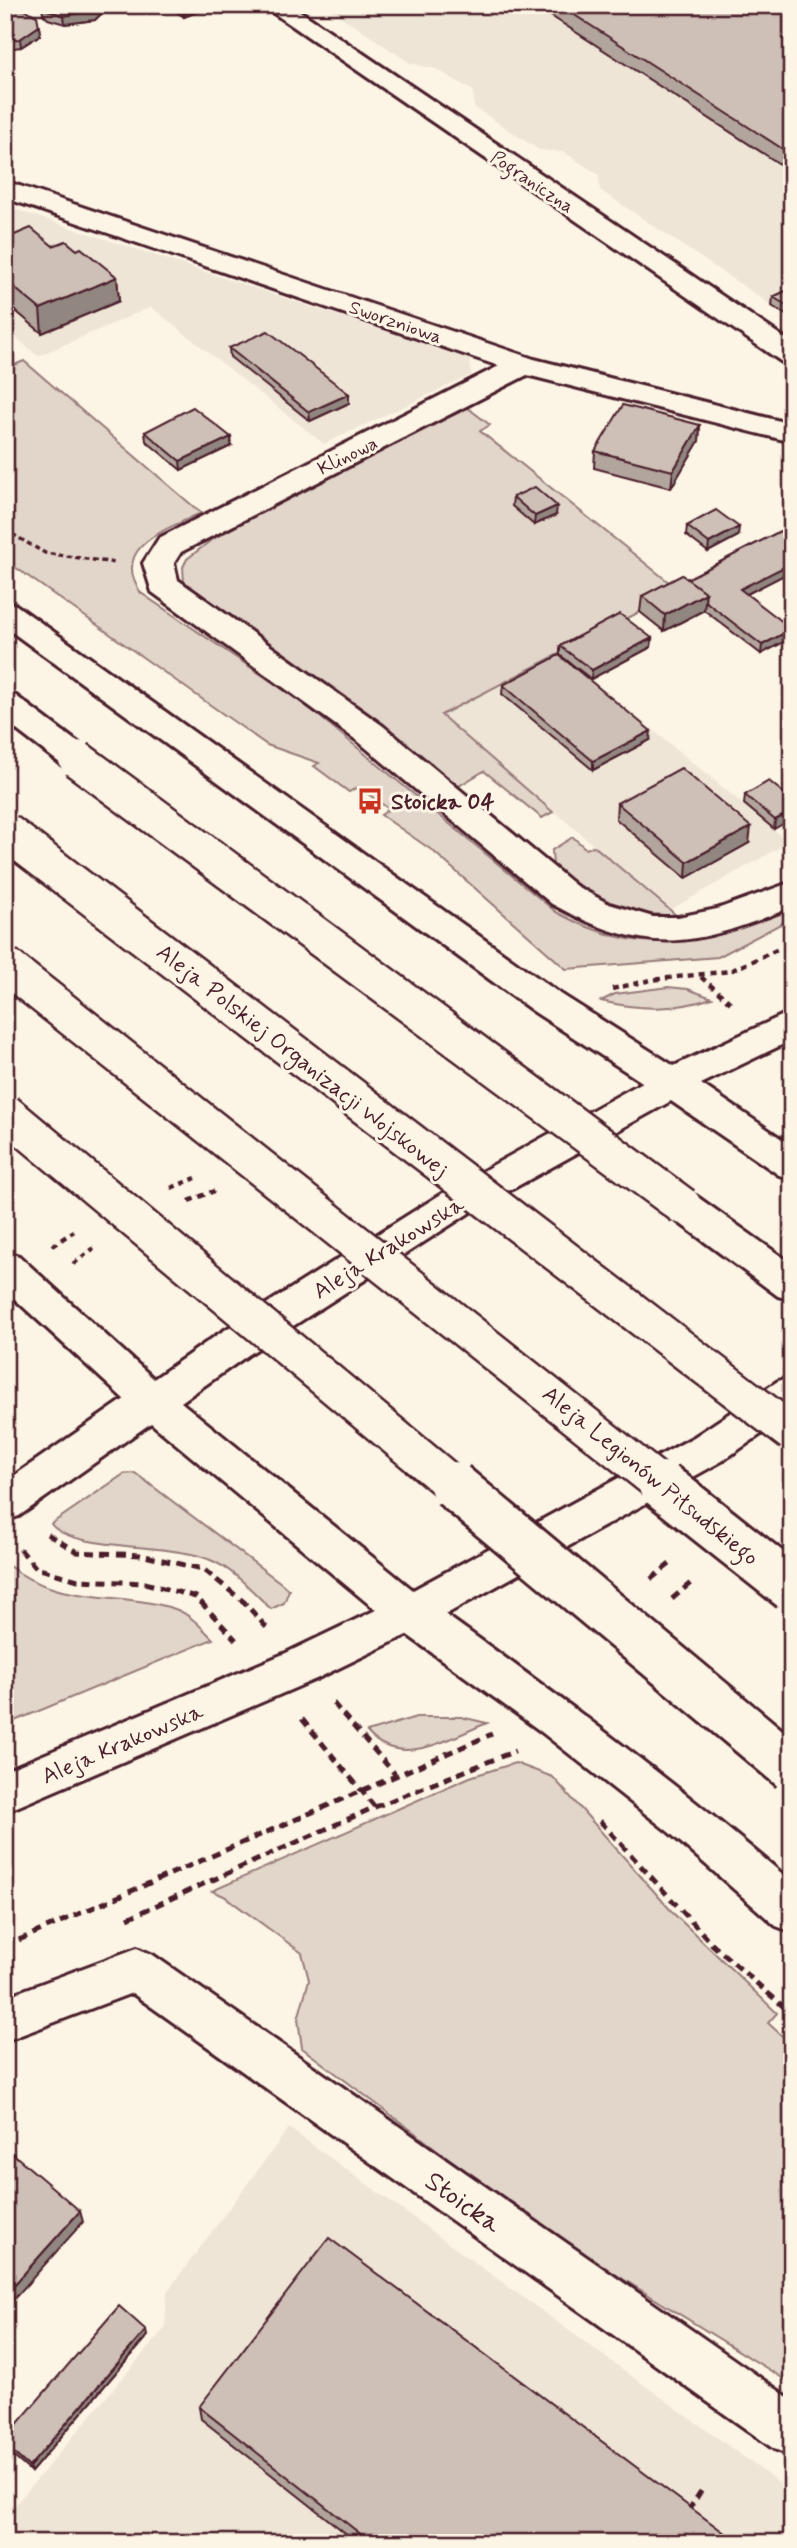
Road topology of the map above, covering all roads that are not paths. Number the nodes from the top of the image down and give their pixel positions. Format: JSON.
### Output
{"nodes":[{"id":1,"x":274,"y":5,"type":"edge"},
{"id":2,"x":5,"y":189,"type":"edge"},
{"id":3,"x":792,"y":356,"type":"edge"},
{"id":4,"x":524,"y":365,"type":"junction"},
{"id":5,"x":792,"y":433,"type":"edge"},
{"id":6,"x":5,"y":612,"type":"edge"},
{"id":7,"x":5,"y":704,"type":"edge"},
{"id":8,"x":5,"y":831,"type":"edge"},
{"id":9,"x":792,"y":894,"type":"edge"},
{"id":10,"x":5,"y":965,"type":"edge"},
{"id":11,"x":792,"y":1024,"type":"edge"},
{"id":12,"x":673,"y":1083,"type":"junction"},
{"id":13,"x":5,"y":1112,"type":"edge"},
{"id":14,"x":792,"y":1165,"type":"edge"},
{"id":15,"x":5,"y":1267,"type":"edge"},
{"id":16,"x":792,"y":1285,"type":"edge"},
{"id":17,"x":792,"y":1392,"type":"edge"},
{"id":18,"x":152,"y":1401,"type":"junction"},
{"id":19,"x":792,"y":1433,"type":"edge"},
{"id":20,"x":12,"y":1514,"type":"edge"},
{"id":21,"x":792,"y":1588,"type":"edge"},
{"id":22,"x":410,"y":1613,"type":"junction"},
{"id":23,"x":792,"y":1768,"type":"edge"},
{"id":24,"x":5,"y":1792,"type":"edge"},
{"id":25,"x":792,"y":1911,"type":"edge"},
{"id":26,"x":5,"y":2019,"type":"edge"},
{"id":27,"x":792,"y":2431,"type":"edge"}],
"edges":[{"from":1,"to":3,"type":"main road","name":"Pograniczna"},
{"from":2,"to":4,"type":"main road","name":"Sworzniowa"},
{"from":4,"to":5,"type":"main road","name":"Sworzniowa"},
{"from":4,"to":9,"type":"main road","name":"Klinowa"},
{"from":6,"to":12,"type":"main road"},
{"from":7,"to":16,"type":"main road","bridge":true},
{"from":8,"to":19,"type":"main road","name":"Aleja Polskiej Organizacji Wojskowej","bridge":true},
{"from":10,"to":21,"type":"main road","name":"Aleja Legionów Piłsudskiego","bridge":true},
{"from":11,"to":12,"type":"main road","name":"Aleja Krakowska"},
{"from":12,"to":14,"type":"main road"},
{"from":12,"to":18,"type":"main road","name":"Aleja Krakowska"},
{"from":13,"to":23,"type":"main road","bridge":true},
{"from":15,"to":18,"type":"main road"},
{"from":17,"to":22,"type":"main road","name":"Aleja Krakowska"},
{"from":18,"to":20,"type":"main road","name":"Aleja Krakowska"},
{"from":18,"to":22,"type":"main road"},
{"from":22,"to":24,"type":"main road","name":"Aleja Krakowska"},
{"from":22,"to":25,"type":"main road"},
{"from":26,"to":27,"type":"main road","name":"Stoicka"}]}
